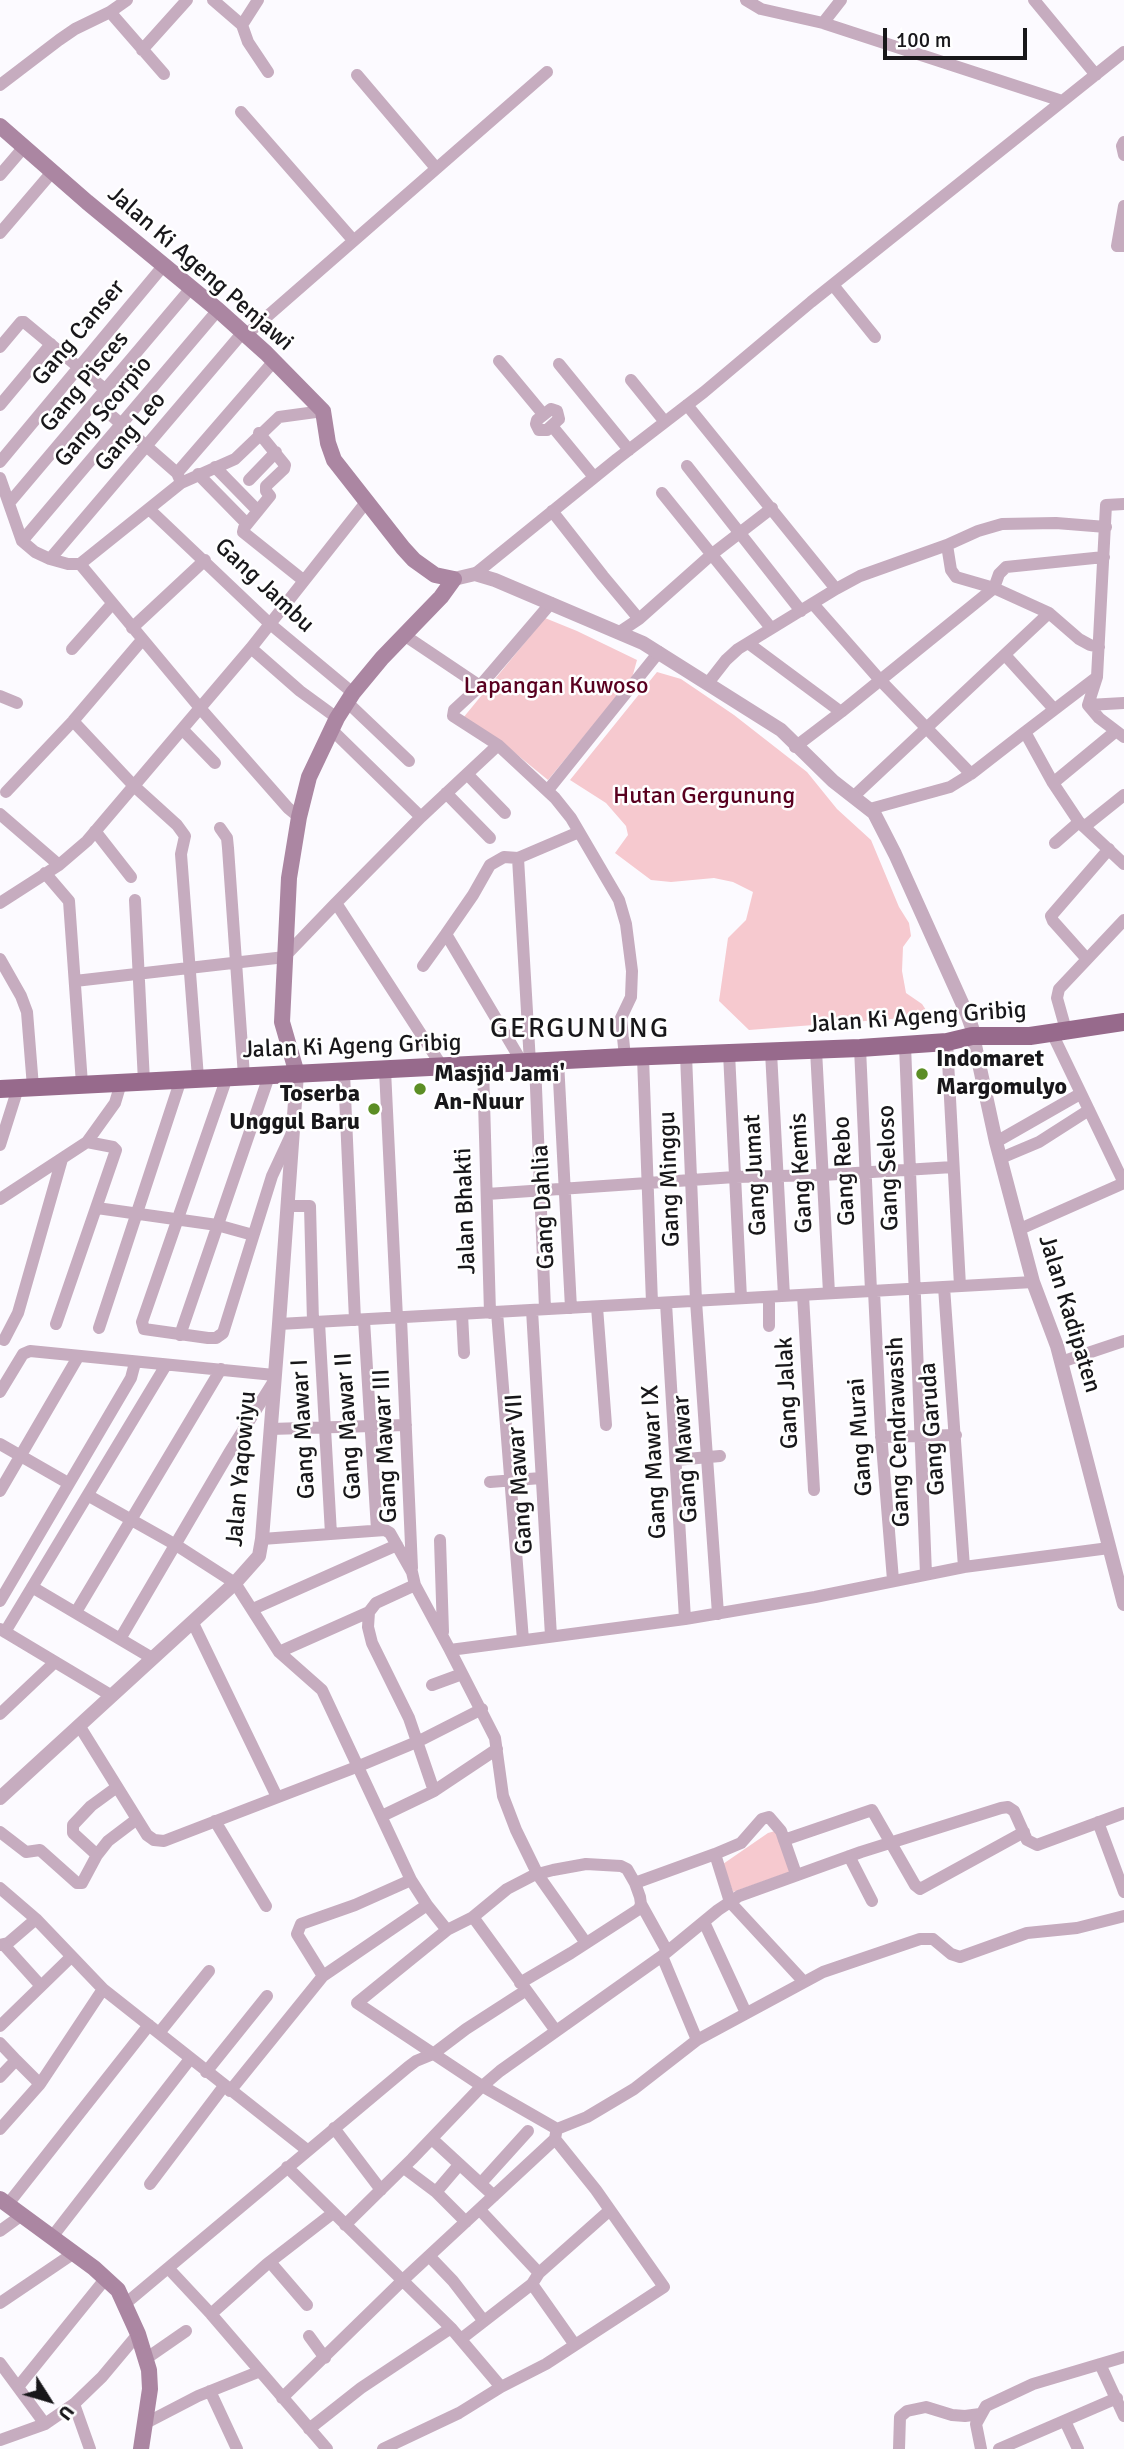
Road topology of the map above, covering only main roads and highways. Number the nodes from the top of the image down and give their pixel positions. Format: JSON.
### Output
{"nodes":[{"id":1,"x":0,"y":126,"type":"edge"},
{"id":2,"x":1124,"y":1022,"type":"edge"},
{"id":3,"x":297,"y":1074,"type":"junction"},
{"id":4,"x":0,"y":1089,"type":"edge"},
{"id":5,"x":4,"y":2202,"type":"edge"},
{"id":6,"x":141,"y":2449,"type":"edge"}],
"edges":[{"from":1,"to":3,"type":"main road","name":"Jalan Ki Ageng Penjawi"},
{"from":2,"to":3,"type":"main road","name":"Jalan Ki Ageng Gribig"},
{"from":3,"to":4,"type":"main road","name":"Jalan Ki Ageng Gribig"},
{"from":5,"to":6,"type":"main road"}]}
